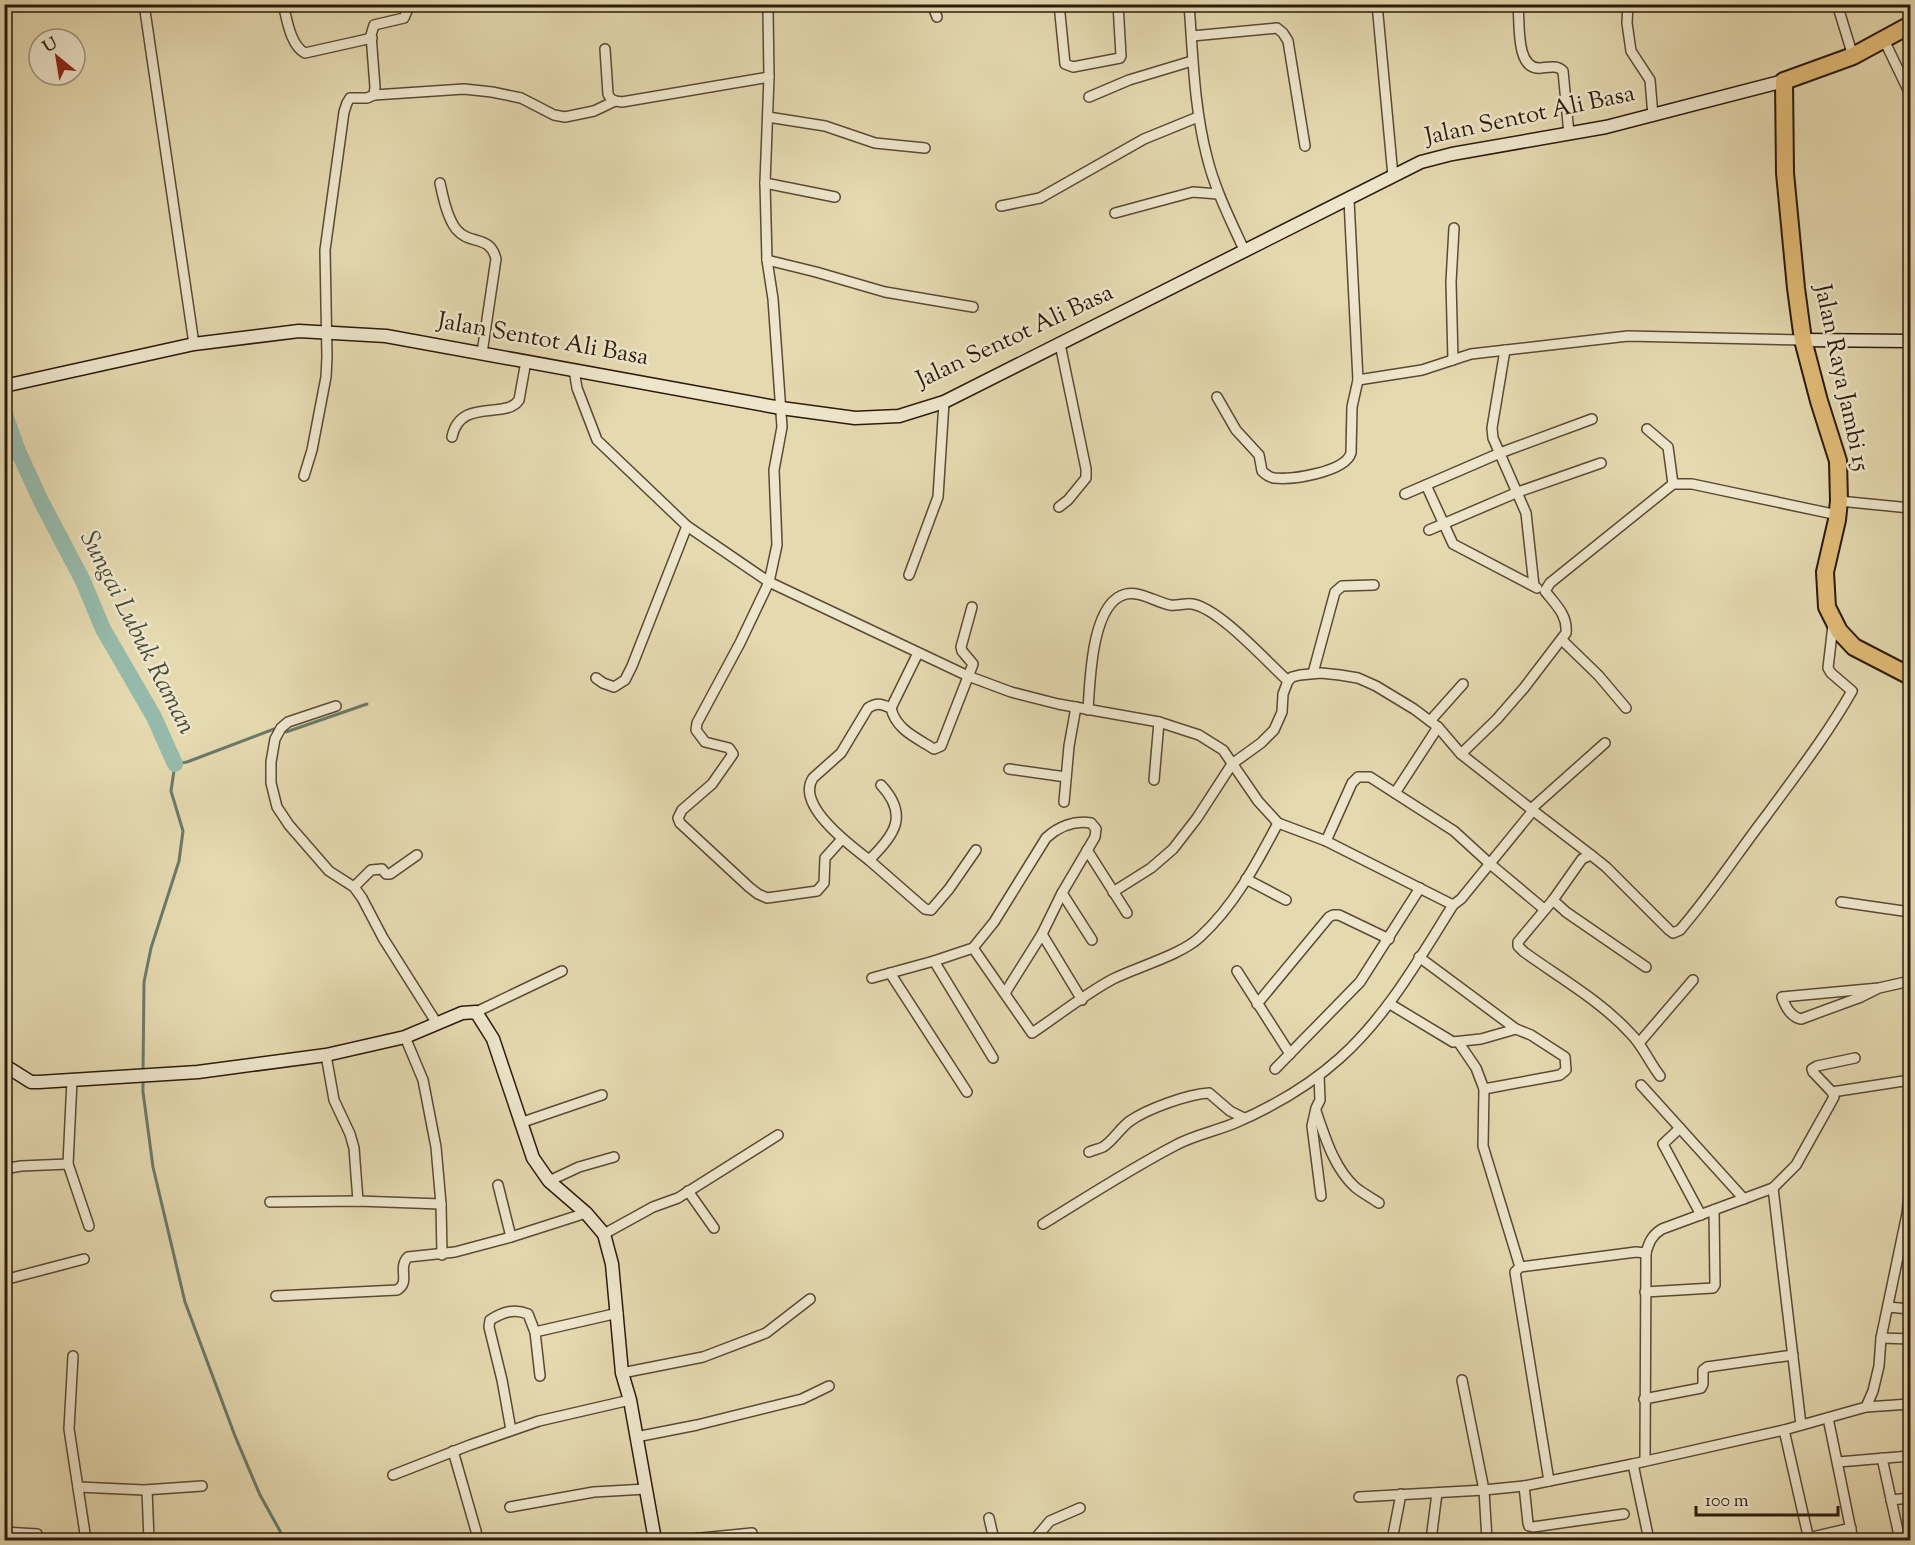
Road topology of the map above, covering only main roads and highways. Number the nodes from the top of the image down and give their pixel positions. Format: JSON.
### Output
{"nodes":[{"id":1,"x":1911,"y":25,"type":"edge"},
{"id":2,"x":1784,"y":81,"type":"junction"},
{"id":3,"x":1803,"y":340,"type":"junction"},
{"id":4,"x":1911,"y":341,"type":"edge"},
{"id":5,"x":4,"y":386,"type":"edge"},
{"id":6,"x":1911,"y":676,"type":"edge"},
{"id":7,"x":4,"y":1065,"type":"edge"},
{"id":8,"x":655,"y":1540,"type":"edge"}],
"edges":[{"from":1,"to":2,"type":"highway","name":"Jalan Sentot Ali Basa"},
{"from":2,"to":3,"type":"highway","name":"Jalan Raya Jambi 15"},
{"from":2,"to":5,"type":"main road","name":"Jalan Sentot Ali Basa"},
{"from":3,"to":4,"type":"main road"},
{"from":3,"to":6,"type":"highway","name":"Jalan Raya Jambi 15"},
{"from":7,"to":8,"type":"main road"}]}
